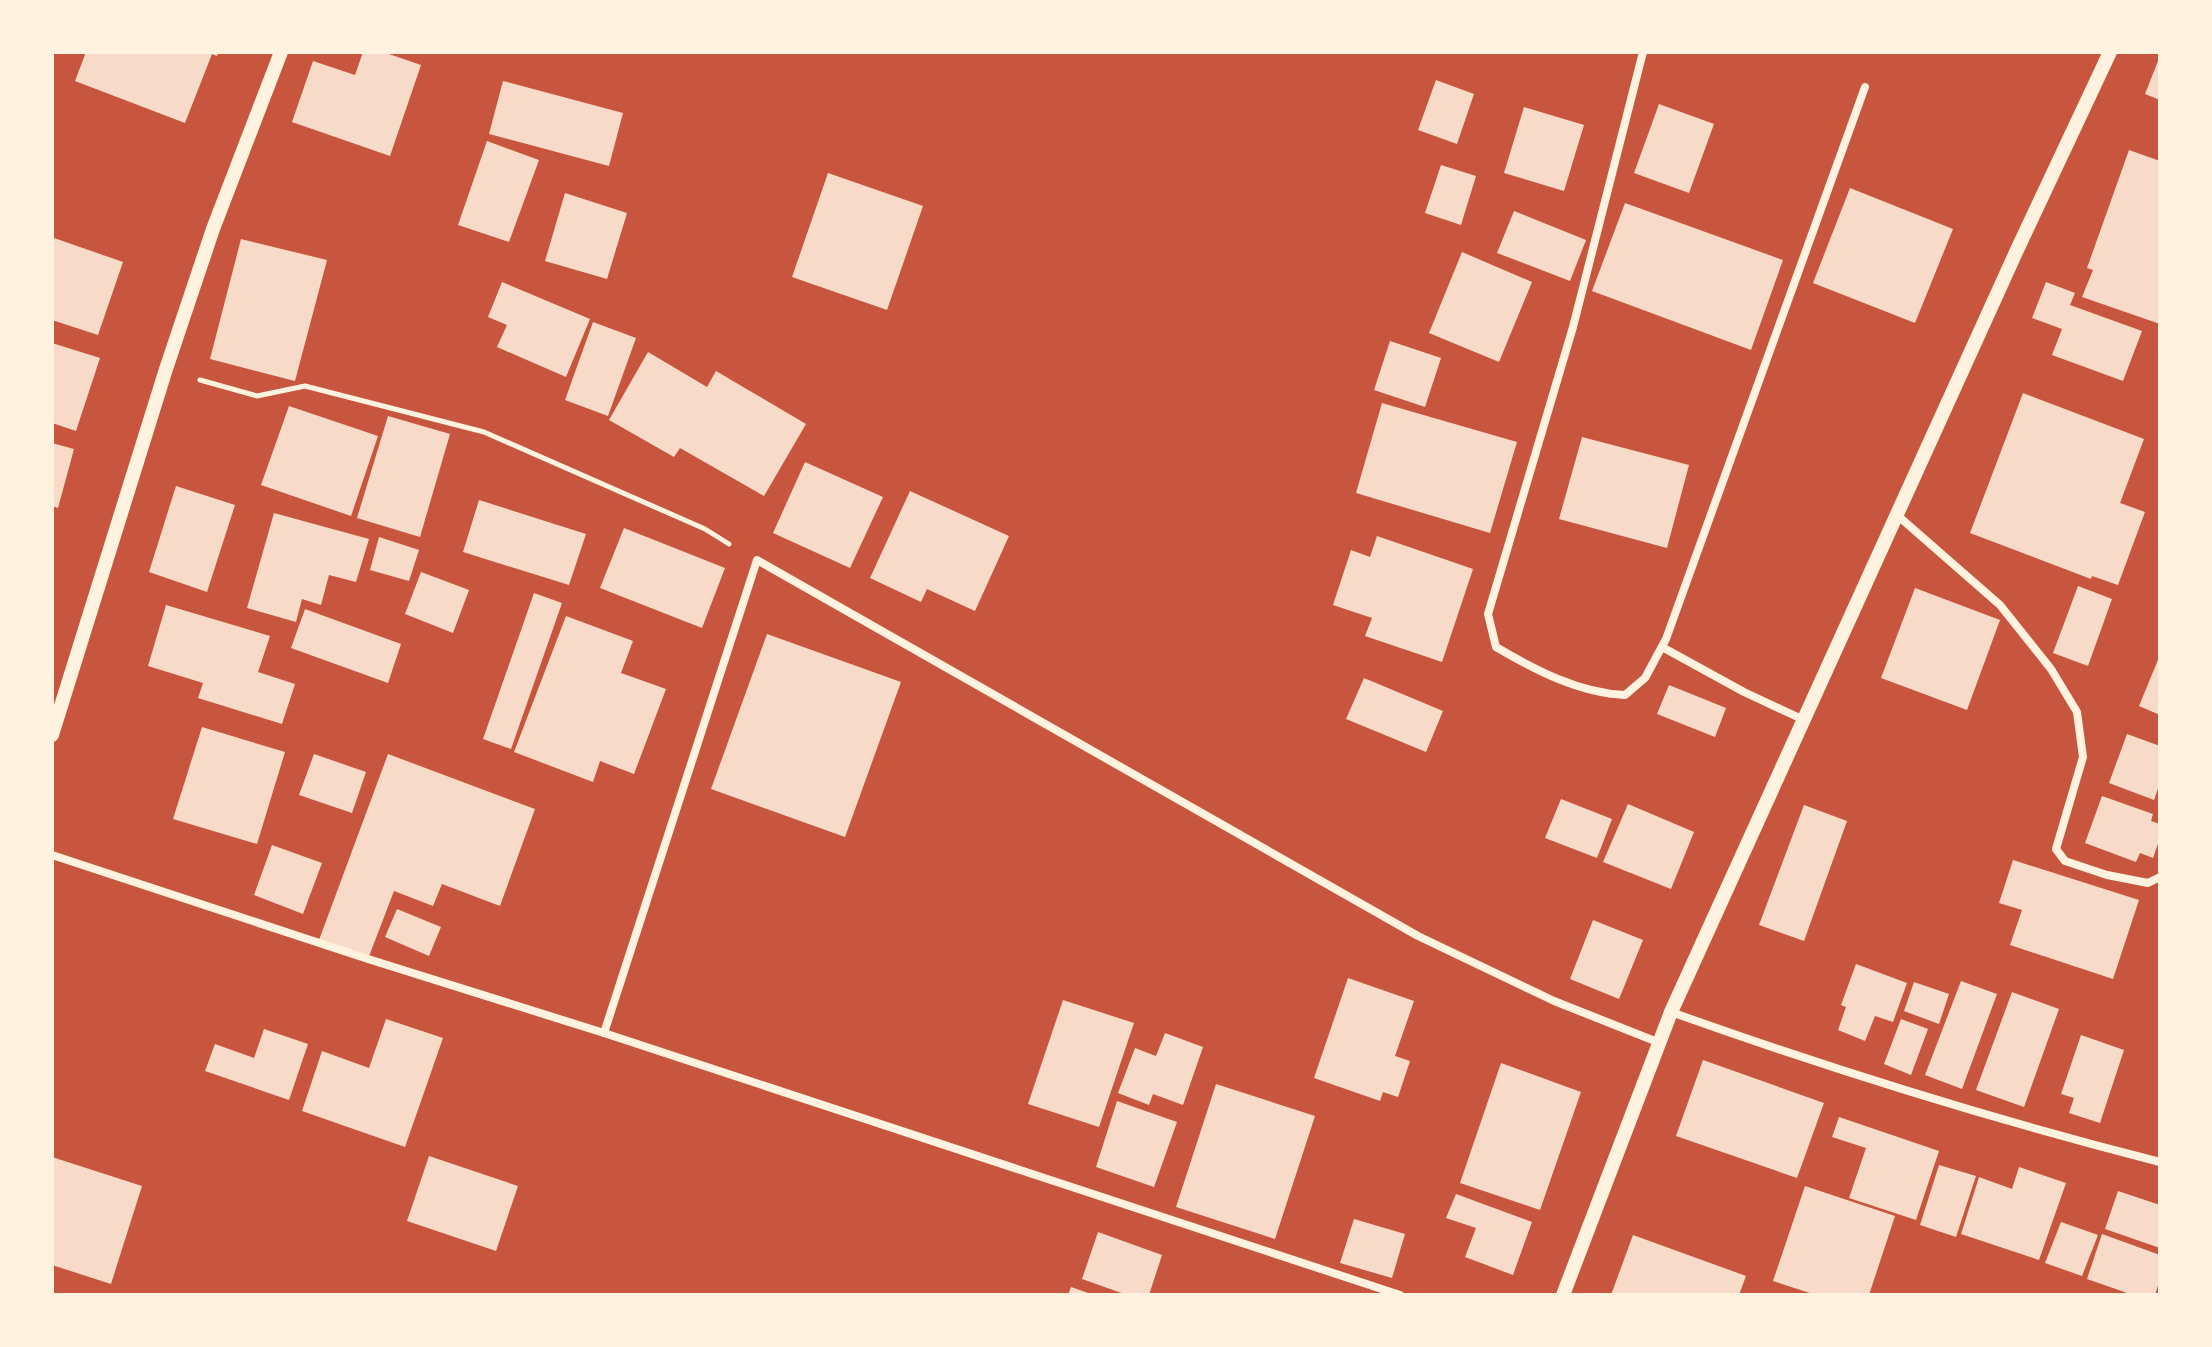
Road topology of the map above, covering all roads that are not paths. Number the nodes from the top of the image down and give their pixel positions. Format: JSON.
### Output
{"nodes":[{"id":1,"x":281,"y":52,"type":"edge"},
{"id":2,"x":1643,"y":52,"type":"edge"},
{"id":3,"x":2110,"y":52,"type":"edge"},
{"id":4,"x":1865,"y":87,"type":"dead end"},
{"id":5,"x":1897,"y":515,"type":"junction"},
{"id":6,"x":1662,"y":647,"type":"junction"},
{"id":7,"x":1805,"y":721,"type":"junction"},
{"id":8,"x":52,"y":735,"type":"edge"},
{"id":9,"x":52,"y":855,"type":"edge"},
{"id":10,"x":2160,"y":877,"type":"edge"},
{"id":11,"x":1671,"y":1012,"type":"junction"},
{"id":12,"x":604,"y":1033,"type":"junction"},
{"id":13,"x":1660,"y":1043,"type":"junction"},
{"id":14,"x":2160,"y":1162,"type":"edge"},
{"id":15,"x":1400,"y":1295,"type":"edge"},
{"id":16,"x":1563,"y":1295,"type":"edge"}],
"edges":[{"from":1,"to":8,"type":"street"},
{"from":2,"to":6,"type":"street"},
{"from":3,"to":5,"type":"street"},
{"from":4,"to":6,"type":"street"},
{"from":5,"to":7,"type":"street"},
{"from":5,"to":10,"type":"street"},
{"from":6,"to":7,"type":"street"},
{"from":7,"to":11,"type":"street"},
{"from":9,"to":12,"type":"street"},
{"from":11,"to":13,"type":"street"},
{"from":11,"to":14,"type":"street"},
{"from":12,"to":13,"type":"street"},
{"from":12,"to":15,"type":"street"},
{"from":13,"to":16,"type":"street"}]}
